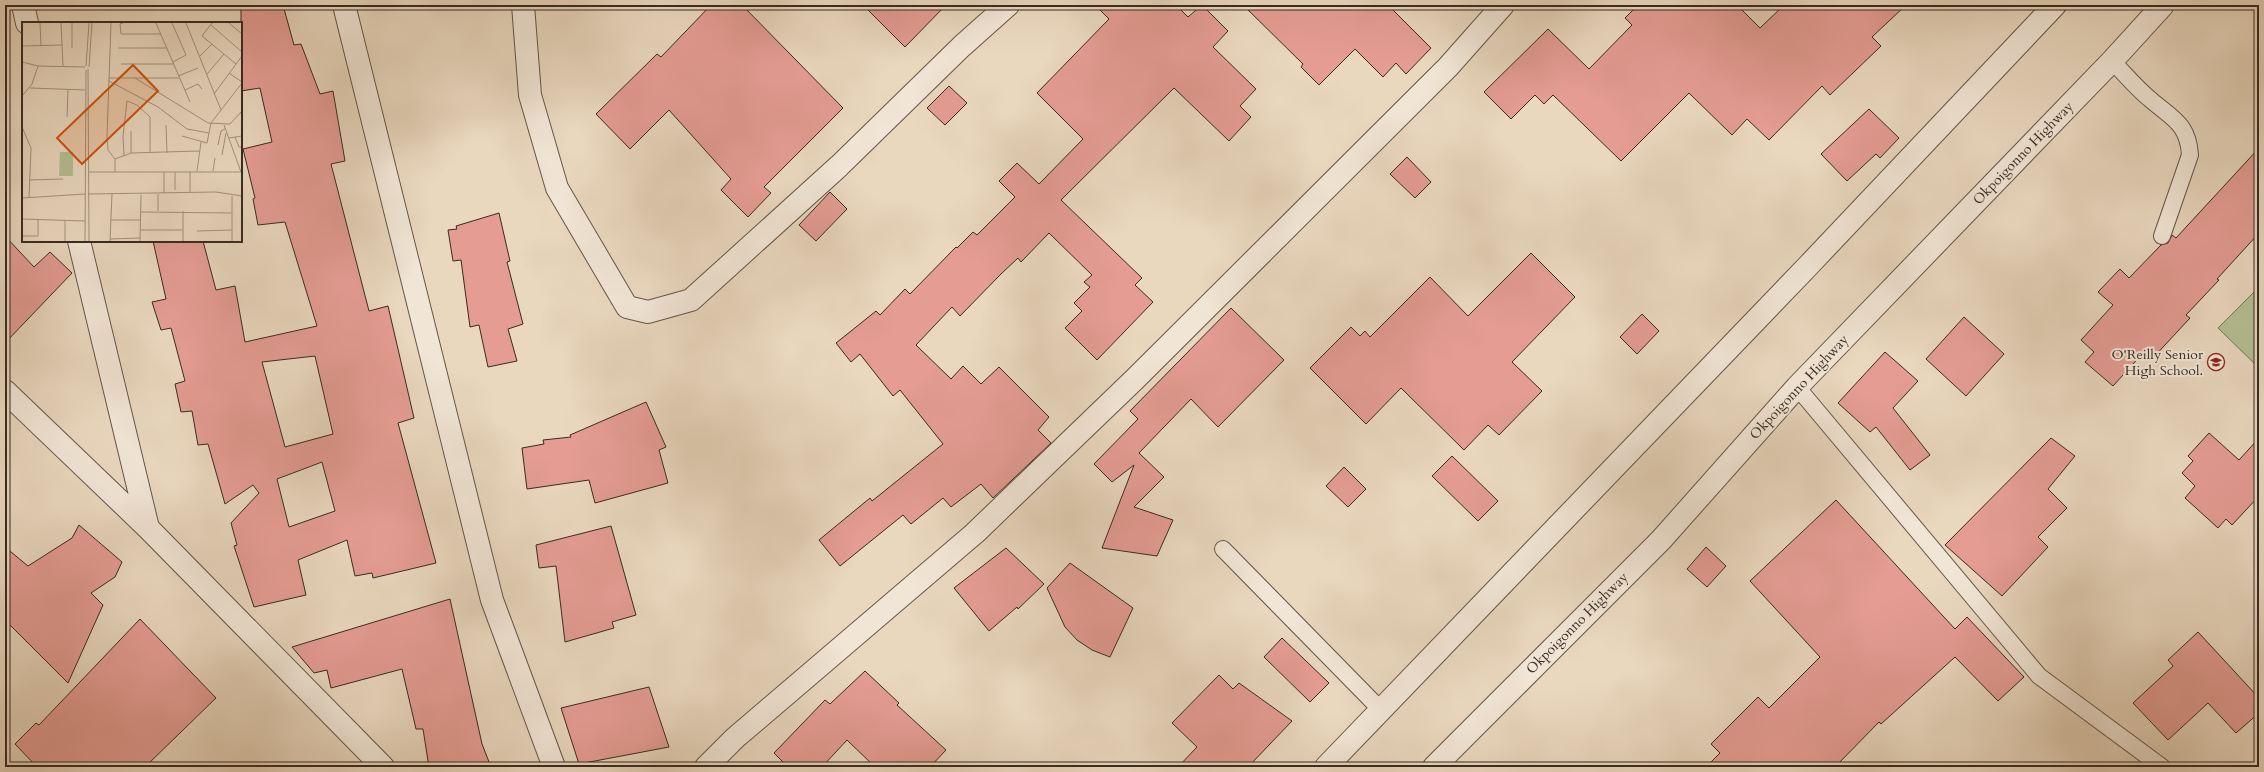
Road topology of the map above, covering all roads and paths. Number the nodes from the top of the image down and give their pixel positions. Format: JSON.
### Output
{"nodes":[{"id":1,"x":23,"y":5,"type":"edge"},
{"id":2,"x":344,"y":5,"type":"edge"},
{"id":3,"x":523,"y":5,"type":"edge"},
{"id":4,"x":1008,"y":5,"type":"edge"},
{"id":5,"x":1503,"y":5,"type":"edge"},
{"id":6,"x":2055,"y":5,"type":"edge"},
{"id":7,"x":2163,"y":5,"type":"edge"},
{"id":8,"x":27,"y":22,"type":"edge"},
{"id":9,"x":2112,"y":61,"type":"junction"},
{"id":10,"x":2162,"y":236,"type":"dead end"},
{"id":11,"x":79,"y":242,"type":"edge"},
{"id":12,"x":1797,"y":387,"type":"junction"},
{"id":13,"x":5,"y":391,"type":"edge"},
{"id":14,"x":148,"y":528,"type":"junction"},
{"id":15,"x":1223,"y":550,"type":"dead end"},
{"id":16,"x":1381,"y":710,"type":"junction"},
{"id":17,"x":384,"y":767,"type":"edge"},
{"id":18,"x":554,"y":767,"type":"edge"},
{"id":19,"x":706,"y":767,"type":"edge"},
{"id":20,"x":1326,"y":767,"type":"edge"},
{"id":21,"x":1434,"y":767,"type":"edge"},
{"id":22,"x":2162,"y":767,"type":"edge"}],
"edges":[{"from":1,"to":8,"type":"street"},
{"from":2,"to":18,"type":"street"},
{"from":3,"to":4,"type":"street"},
{"from":5,"to":19,"type":"street"},
{"from":6,"to":16,"type":"street"},
{"from":7,"to":9,"type":"street","name":"Okpoigonno Highway"},
{"from":9,"to":10,"type":"lane"},
{"from":9,"to":12,"type":"street","name":"Okpoigonno Highway"},
{"from":11,"to":14,"type":"street"},
{"from":12,"to":21,"type":"street","name":"Okpoigonno Highway"},
{"from":12,"to":22,"type":"lane"},
{"from":13,"to":14,"type":"street"},
{"from":14,"to":17,"type":"street"},
{"from":15,"to":16,"type":"lane"},
{"from":16,"to":20,"type":"street"}]}
